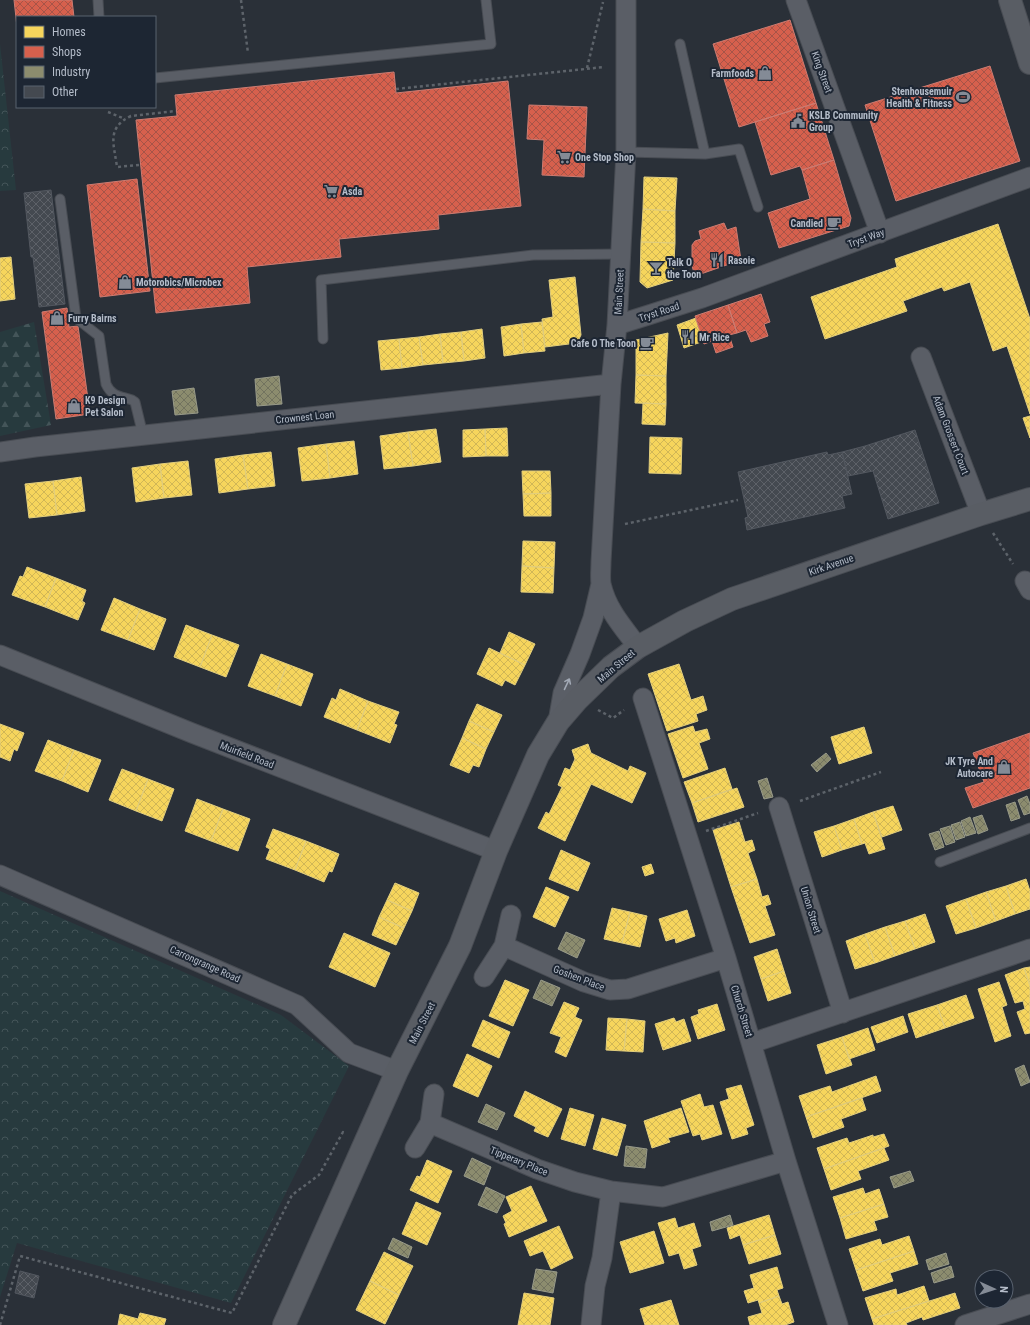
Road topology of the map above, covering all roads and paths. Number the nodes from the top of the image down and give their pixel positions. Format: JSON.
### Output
{"nodes":[{"id":1,"x":98,"y":0,"type":"edge"},
{"id":2,"x":241,"y":0,"type":"edge"},
{"id":3,"x":486,"y":0,"type":"edge"},
{"id":4,"x":604,"y":0,"type":"edge"},
{"id":5,"x":626,"y":0,"type":"edge"},
{"id":6,"x":796,"y":0,"type":"edge"},
{"id":7,"x":1010,"y":0,"type":"edge"},
{"id":8,"x":99,"y":16,"type":"edge"},
{"id":9,"x":680,"y":44,"type":"dead end"},
{"id":10,"x":1030,"y":62,"type":"edge"},
{"id":11,"x":604,"y":67,"type":"dead end"},
{"id":12,"x":250,"y":68,"type":"junction"},
{"id":13,"x":587,"y":68,"type":"junction"},
{"id":14,"x":156,"y":78,"type":"edge"},
{"id":15,"x":396,"y":88,"type":"dead end"},
{"id":16,"x":176,"y":111,"type":"dead end"},
{"id":17,"x":108,"y":112,"type":"dead end"},
{"id":18,"x":124,"y":119,"type":"junction"},
{"id":19,"x":626,"y":152,"type":"junction"},
{"id":20,"x":705,"y":154,"type":"junction"},
{"id":21,"x":139,"y":165,"type":"dead end"},
{"id":22,"x":1030,"y":177,"type":"edge"},
{"id":23,"x":60,"y":199,"type":"dead end"},
{"id":24,"x":758,"y":207,"type":"dead end"},
{"id":25,"x":880,"y":233,"type":"junction"},
{"id":26,"x":621,"y":254,"type":"junction"},
{"id":27,"x":702,"y":298,"type":"joint"},
{"id":28,"x":617,"y":325,"type":"junction"},
{"id":29,"x":323,"y":339,"type":"dead end"},
{"id":30,"x":921,"y":357,"type":"dead end"},
{"id":31,"x":611,"y":384,"type":"junction"},
{"id":32,"x":143,"y":435,"type":"junction"},
{"id":33,"x":0,"y":452,"type":"edge"},
{"id":34,"x":1030,"y":499,"type":"edge"},
{"id":35,"x":738,"y":500,"type":"dead end"},
{"id":36,"x":981,"y":514,"type":"junction"},
{"id":37,"x":603,"y":529,"type":"junction"},
{"id":38,"x":601,"y":583,"type":"junction"},
{"id":39,"x":1027,"y":586,"type":"edge"},
{"id":40,"x":638,"y":647,"type":"junction"},
{"id":41,"x":0,"y":655,"type":"edge"},
{"id":42,"x":643,"y":698,"type":"dead end"},
{"id":43,"x":558,"y":722,"type":"junction"},
{"id":44,"x":779,"y":807,"type":"dead end"},
{"id":45,"x":1030,"y":828,"type":"edge"},
{"id":46,"x":496,"y":851,"type":"junction"},
{"id":47,"x":940,"y":862,"type":"dead end"},
{"id":48,"x":0,"y":875,"type":"edge"},
{"id":49,"x":511,"y":915,"type":"dead end"},
{"id":50,"x":504,"y":946,"type":"junction"},
{"id":51,"x":1030,"y":949,"type":"edge"},
{"id":52,"x":726,"y":958,"type":"junction"},
{"id":53,"x":484,"y":977,"type":"dead end"},
{"id":54,"x":843,"y":1012,"type":"junction"},
{"id":55,"x":752,"y":1043,"type":"junction"},
{"id":56,"x":397,"y":1072,"type":"junction"},
{"id":57,"x":434,"y":1094,"type":"dead end"},
{"id":58,"x":430,"y":1123,"type":"junction"},
{"id":59,"x":365,"y":1143,"type":"junction"},
{"id":60,"x":415,"y":1148,"type":"dead end"},
{"id":61,"x":786,"y":1161,"type":"junction"},
{"id":62,"x":611,"y":1191,"type":"junction"},
{"id":63,"x":1030,"y":1304,"type":"edge"},
{"id":64,"x":0,"y":1325,"type":"edge"},
{"id":65,"x":284,"y":1325,"type":"edge"},
{"id":66,"x":591,"y":1325,"type":"edge"},
{"id":67,"x":838,"y":1325,"type":"edge"},
{"id":68,"x":965,"y":1325,"type":"edge"}],
"edges":[{"from":1,"to":8,"type":"lane"},
{"from":2,"to":12,"type":"path"},
{"from":3,"to":12,"type":"lane"},
{"from":4,"to":13,"type":"path"},
{"from":5,"to":19,"type":"street","name":"Main Street"},
{"from":6,"to":25,"type":"street","name":"King Street"},
{"from":7,"to":10,"type":"street"},
{"from":9,"to":20,"type":"lane"},
{"from":11,"to":13,"type":"path"},
{"from":12,"to":14,"type":"lane"},
{"from":13,"to":15,"type":"path"},
{"from":16,"to":18,"type":"path"},
{"from":17,"to":18,"type":"path"},
{"from":18,"to":21,"type":"path"},
{"from":19,"to":20,"type":"lane"},
{"from":19,"to":26,"type":"street","name":"Main Street"},
{"from":20,"to":24,"type":"lane"},
{"from":22,"to":25,"type":"street","name":"Tryst Way"},
{"from":23,"to":32,"type":"lane"},
{"from":25,"to":27,"type":"street","name":"Tryst Way"},
{"from":26,"to":28,"type":"street","name":"Main Street"},
{"from":26,"to":29,"type":"lane"},
{"from":27,"to":28,"type":"street","name":"Tryst Road"},
{"from":28,"to":31,"type":"street","name":"Main Street"},
{"from":30,"to":36,"type":"street","name":"Adam Grossert Court"},
{"from":31,"to":32,"type":"street","name":"Crownest Loan"},
{"from":31,"to":37,"type":"street","name":"Main Street"},
{"from":32,"to":33,"type":"street","name":"Crownest Loan"},
{"from":34,"to":36,"type":"street","name":"Kirk Avenue"},
{"from":35,"to":37,"type":"path"},
{"from":36,"to":39,"type":"path"},
{"from":36,"to":40,"type":"street","name":"Kirk Avenue"},
{"from":37,"to":38,"type":"street","name":"Main Street"},
{"from":38,"to":40,"type":"street","name":"Main Street"},
{"from":43,"to":38,"type":"street","name":"Main Street","one_way":true},
{"from":40,"to":43,"type":"street","name":"Main Street"},
{"from":41,"to":46,"type":"street","name":"Muirfield Road"},
{"from":42,"to":52,"type":"street","name":"Church Street"},
{"from":43,"to":46,"type":"street","name":"Main Street"},
{"from":44,"to":54,"type":"street","name":"Union Street"},
{"from":45,"to":47,"type":"lane"},
{"from":46,"to":56,"type":"street","name":"Main Street"},
{"from":48,"to":56,"type":"street","name":"Carrongrange Road"},
{"from":49,"to":50,"type":"street"},
{"from":50,"to":52,"type":"street","name":"Goshen Place"},
{"from":50,"to":53,"type":"street"},
{"from":51,"to":54,"type":"street"},
{"from":52,"to":55,"type":"street","name":"Church Street"},
{"from":54,"to":55,"type":"street"},
{"from":55,"to":61,"type":"street","name":"Church Street"},
{"from":56,"to":59,"type":"street","name":"Main Street"},
{"from":57,"to":58,"type":"street"},
{"from":58,"to":60,"type":"street"},
{"from":58,"to":62,"type":"street","name":"Tipperary Place"},
{"from":59,"to":64,"type":"path"},
{"from":59,"to":65,"type":"street","name":"Main Street"},
{"from":61,"to":62,"type":"street","name":"Tipperary Place"},
{"from":61,"to":67,"type":"street","name":"Church Street"},
{"from":62,"to":66,"type":"street"},
{"from":63,"to":68,"type":"street"}]}
